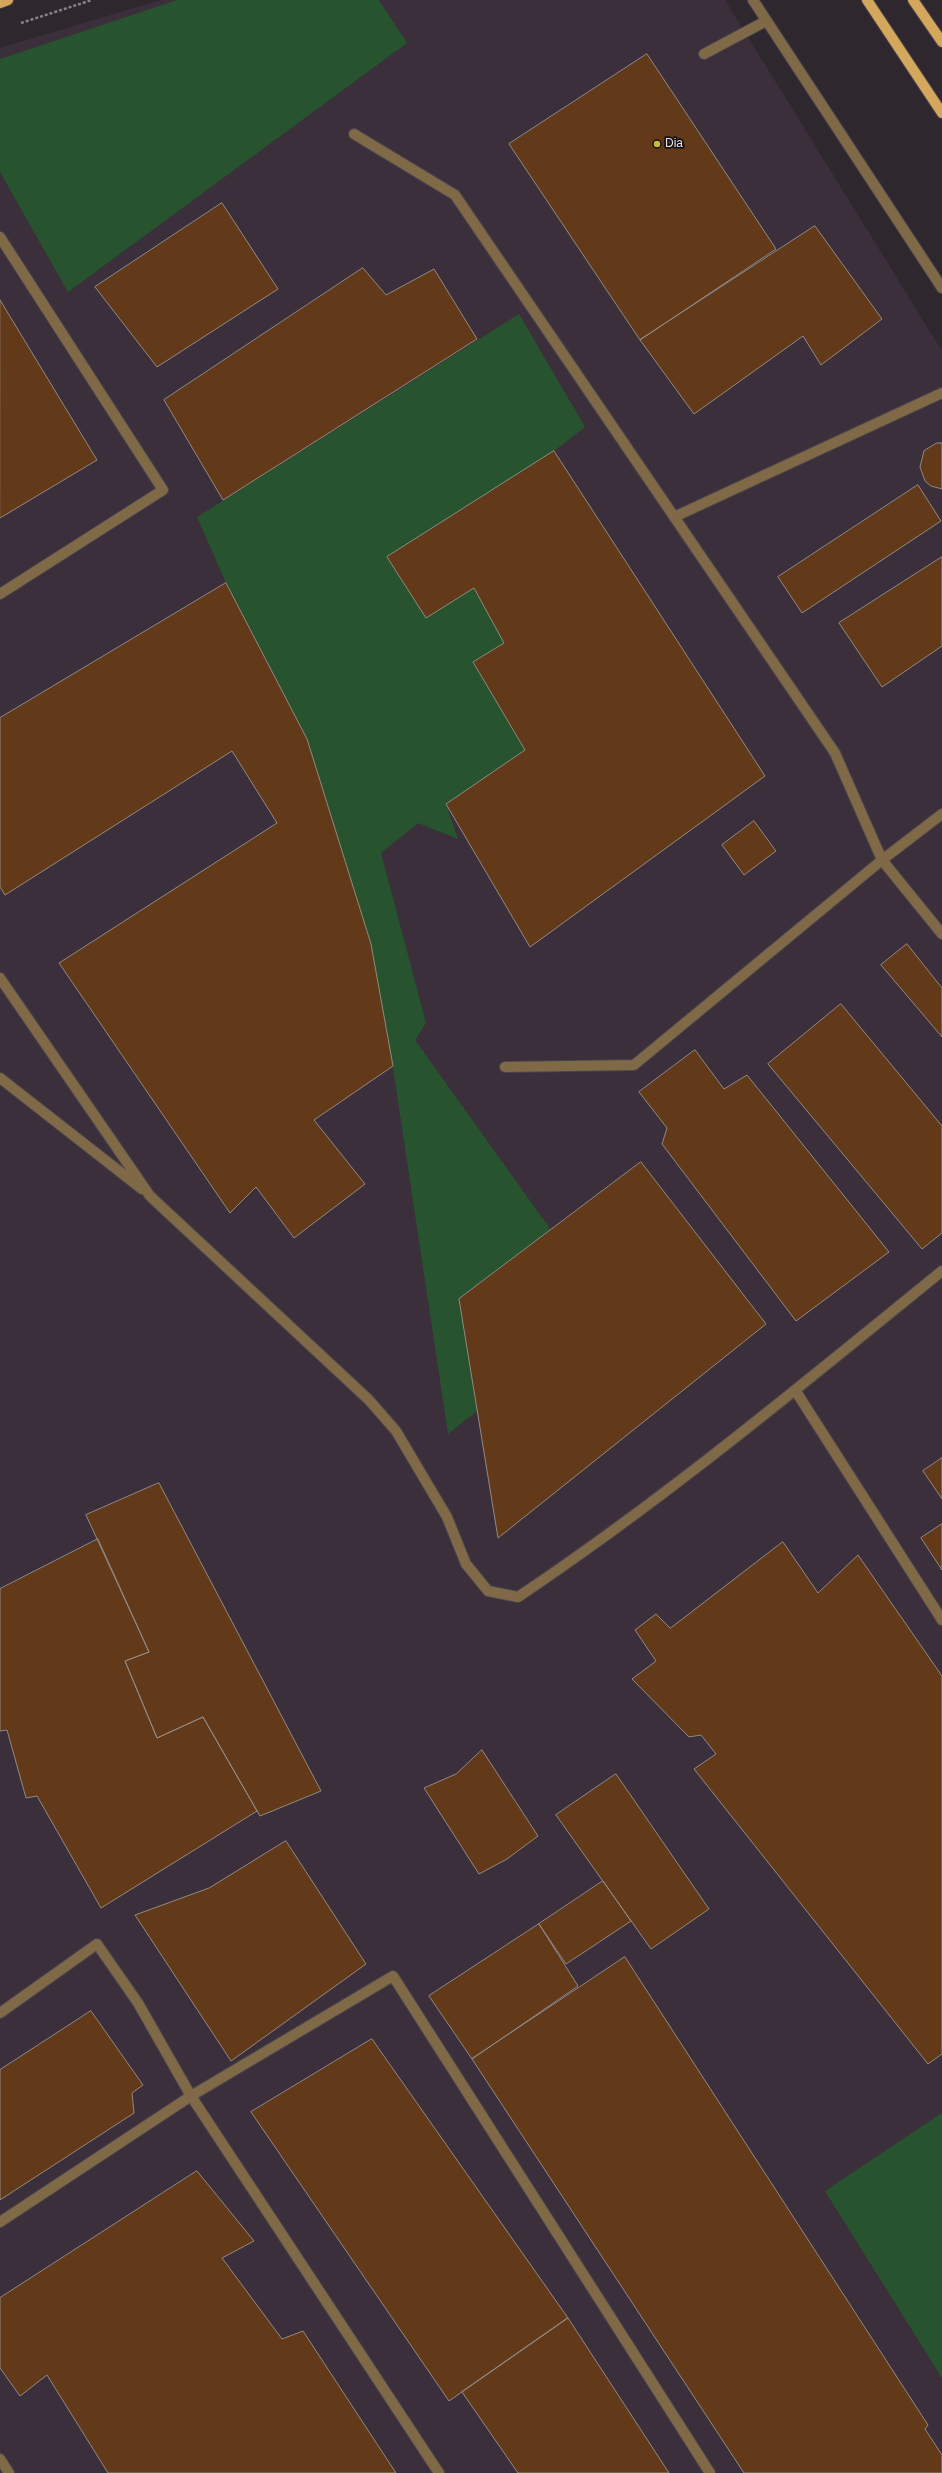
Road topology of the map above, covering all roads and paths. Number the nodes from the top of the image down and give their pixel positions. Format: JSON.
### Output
{"nodes":[{"id":1,"x":8,"y":0,"type":"edge"},
{"id":2,"x":92,"y":0,"type":"edge"},
{"id":3,"x":753,"y":0,"type":"edge"},
{"id":4,"x":867,"y":0,"type":"edge"},
{"id":5,"x":913,"y":0,"type":"edge"},
{"id":6,"x":0,"y":3,"type":"edge"},
{"id":7,"x":766,"y":20,"type":"junction"},
{"id":8,"x":14,"y":26,"type":"dead end"},
{"id":9,"x":942,"y":42,"type":"edge"},
{"id":10,"x":704,"y":54,"type":"dead end"},
{"id":11,"x":942,"y":113,"type":"edge"},
{"id":12,"x":354,"y":134,"type":"dead end"},
{"id":13,"x":0,"y":237,"type":"edge"},
{"id":14,"x":942,"y":288,"type":"edge"},
{"id":15,"x":942,"y":393,"type":"edge"},
{"id":16,"x":674,"y":518,"type":"junction"},
{"id":17,"x":0,"y":594,"type":"edge"},
{"id":18,"x":942,"y":814,"type":"edge"},
{"id":19,"x":882,"y":860,"type":"junction"},
{"id":20,"x":942,"y":934,"type":"edge"},
{"id":21,"x":1,"y":980,"type":"edge"},
{"id":22,"x":505,"y":1067,"type":"dead end"},
{"id":23,"x":0,"y":1078,"type":"edge"},
{"id":24,"x":150,"y":1196,"type":"junction"},
{"id":25,"x":942,"y":1271,"type":"edge"},
{"id":26,"x":795,"y":1390,"type":"junction"},
{"id":27,"x":942,"y":1620,"type":"edge"},
{"id":28,"x":0,"y":2013,"type":"edge"},
{"id":29,"x":191,"y":2096,"type":"junction"},
{"id":30,"x":0,"y":2222,"type":"edge"},
{"id":31,"x":0,"y":2459,"type":"edge"},
{"id":32,"x":9,"y":2473,"type":"edge"},
{"id":33,"x":439,"y":2473,"type":"edge"},
{"id":34,"x":710,"y":2473,"type":"edge"}],
"edges":[{"from":1,"to":6,"type":"main road"},
{"from":2,"to":8,"type":"path"},
{"from":3,"to":7,"type":"street"},
{"from":4,"to":11,"type":"main road"},
{"from":5,"to":9,"type":"main road"},
{"from":7,"to":10,"type":"street"},
{"from":7,"to":14,"type":"street"},
{"from":12,"to":16,"type":"street"},
{"from":13,"to":17,"type":"street"},
{"from":15,"to":16,"type":"street"},
{"from":16,"to":19,"type":"street"},
{"from":18,"to":19,"type":"street"},
{"from":19,"to":20,"type":"street"},
{"from":19,"to":22,"type":"street"},
{"from":21,"to":24,"type":"street"},
{"from":23,"to":24,"type":"street"},
{"from":24,"to":26,"type":"street"},
{"from":25,"to":26,"type":"street"},
{"from":26,"to":27,"type":"street"},
{"from":28,"to":29,"type":"street"},
{"from":29,"to":30,"type":"street"},
{"from":29,"to":33,"type":"street"},
{"from":29,"to":34,"type":"street"},
{"from":31,"to":32,"type":"street"}]}
